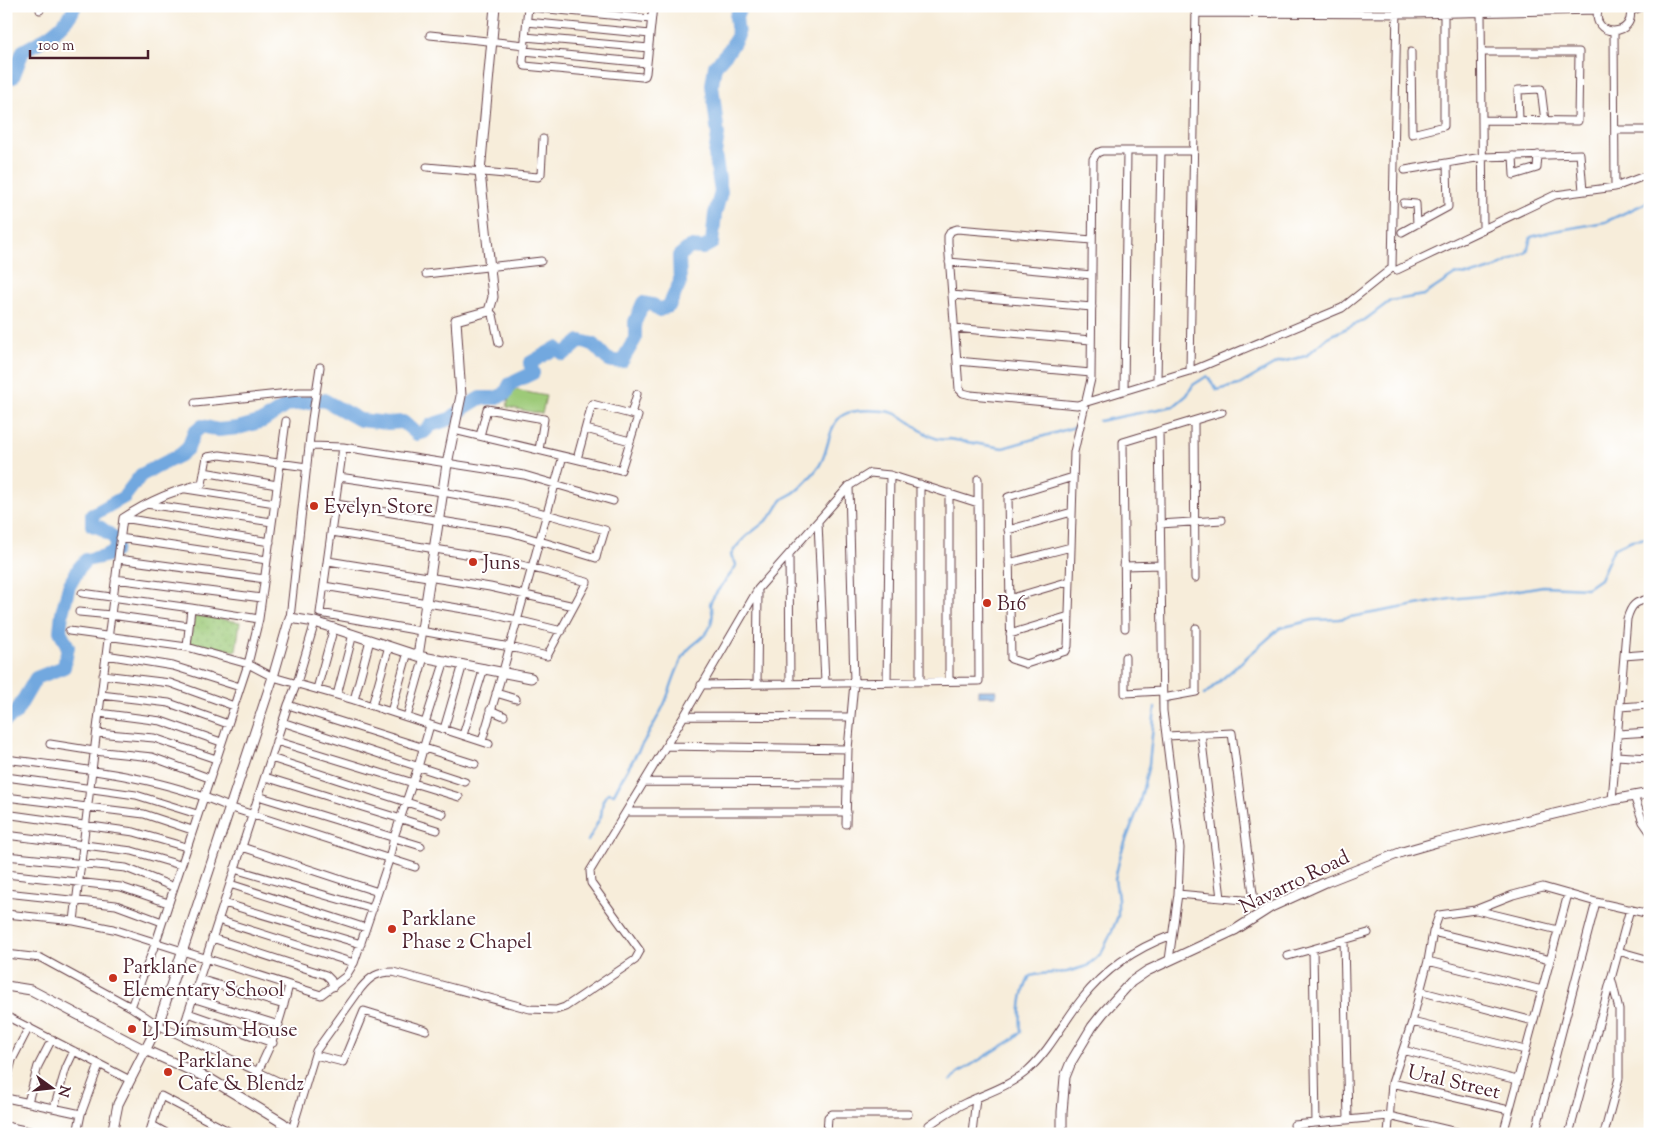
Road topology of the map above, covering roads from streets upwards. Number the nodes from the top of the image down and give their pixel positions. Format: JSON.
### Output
{"nodes":[{"id":1,"x":495,"y":6,"type":"edge"},
{"id":2,"x":652,"y":6,"type":"edge"},
{"id":3,"x":1397,"y":6,"type":"edge"},
{"id":4,"x":1644,"y":6,"type":"edge"},
{"id":5,"x":528,"y":7,"type":"edge"},
{"id":6,"x":1598,"y":8,"type":"edge"},
{"id":7,"x":1504,"y":9,"type":"edge"},
{"id":8,"x":1630,"y":9,"type":"edge"},
{"id":9,"x":1195,"y":10,"type":"edge"},
{"id":10,"x":1481,"y":12,"type":"junction"},
{"id":11,"x":1444,"y":13,"type":"junction"},
{"id":12,"x":651,"y":19,"type":"junction"},
{"id":13,"x":527,"y":22,"type":"junction"},
{"id":14,"x":1614,"y":31,"type":"junction"},
{"id":15,"x":650,"y":34,"type":"junction"},
{"id":16,"x":430,"y":35,"type":"dead end"},
{"id":17,"x":493,"y":42,"type":"junction"},
{"id":18,"x":525,"y":44,"type":"junction"},
{"id":19,"x":648,"y":48,"type":"junction"},
{"id":20,"x":1397,"y":51,"type":"junction"},
{"id":21,"x":1481,"y":52,"type":"junction"},
{"id":22,"x":647,"y":63,"type":"junction"},
{"id":23,"x":1482,"y":120,"type":"junction"},
{"id":24,"x":1519,"y":120,"type":"junction"},
{"id":25,"x":1545,"y":121,"type":"junction"},
{"id":26,"x":1615,"y":130,"type":"junction"},
{"id":27,"x":1650,"y":130,"type":"edge"},
{"id":28,"x":543,"y":139,"type":"dead end"},
{"id":29,"x":1194,"y":150,"type":"junction"},
{"id":30,"x":1127,"y":151,"type":"junction"},
{"id":31,"x":1160,"y":151,"type":"junction"},
{"id":32,"x":1538,"y":155,"type":"junction"},
{"id":33,"x":1512,"y":156,"type":"junction"},
{"id":34,"x":1482,"y":157,"type":"junction"},
{"id":35,"x":1447,"y":163,"type":"junction"},
{"id":36,"x":427,"y":166,"type":"dead end"},
{"id":37,"x":1405,"y":170,"type":"dead end"},
{"id":38,"x":480,"y":172,"type":"junction"},
{"id":39,"x":1650,"y":174,"type":"edge"},
{"id":40,"x":1615,"y":186,"type":"junction"},
{"id":41,"x":1583,"y":191,"type":"junction"},
{"id":42,"x":1404,"y":203,"type":"dead end"},
{"id":43,"x":1417,"y":224,"type":"junction"},
{"id":44,"x":1483,"y":228,"type":"junction"},
{"id":45,"x":1402,"y":232,"type":"dead end"},
{"id":46,"x":1092,"y":240,"type":"junction"},
{"id":47,"x":541,"y":261,"type":"dead end"},
{"id":48,"x":950,"y":262,"type":"junction"},
{"id":49,"x":490,"y":266,"type":"junction"},
{"id":50,"x":1397,"y":270,"type":"dead end"},
{"id":51,"x":426,"y":274,"type":"dead end"},
{"id":52,"x":1092,"y":275,"type":"junction"},
{"id":53,"x":952,"y":295,"type":"junction"},
{"id":54,"x":1092,"y":308,"type":"junction"},
{"id":55,"x":490,"y":311,"type":"junction"},
{"id":56,"x":954,"y":328,"type":"junction"},
{"id":57,"x":1091,"y":340,"type":"junction"},
{"id":58,"x":499,"y":343,"type":"dead end"},
{"id":59,"x":957,"y":361,"type":"junction"},
{"id":60,"x":320,"y":367,"type":"dead end"},
{"id":61,"x":1190,"y":371,"type":"junction"},
{"id":62,"x":1091,"y":373,"type":"junction"},
{"id":63,"x":1157,"y":381,"type":"junction"},
{"id":64,"x":1124,"y":391,"type":"junction"},
{"id":65,"x":316,"y":392,"type":"junction"},
{"id":66,"x":637,"y":394,"type":"dead end"},
{"id":67,"x":1084,"y":402,"type":"junction"},
{"id":68,"x":195,"y":403,"type":"dead end"},
{"id":69,"x":1222,"y":412,"type":"dead end"},
{"id":70,"x":631,"y":414,"type":"junction"},
{"id":71,"x":286,"y":421,"type":"dead end"},
{"id":72,"x":1194,"y":421,"type":"junction"},
{"id":73,"x":454,"y":430,"type":"junction"},
{"id":74,"x":586,"y":430,"type":"junction"},
{"id":75,"x":1158,"y":432,"type":"junction"},
{"id":76,"x":480,"y":436,"type":"junction"},
{"id":77,"x":630,"y":441,"type":"junction"},
{"id":78,"x":310,"y":446,"type":"junction"},
{"id":79,"x":343,"y":447,"type":"junction"},
{"id":80,"x":539,"y":450,"type":"junction"},
{"id":81,"x":563,"y":456,"type":"junction"},
{"id":82,"x":577,"y":459,"type":"junction"},
{"id":83,"x":280,"y":464,"type":"junction"},
{"id":84,"x":447,"y":464,"type":"junction"},
{"id":85,"x":308,"y":467,"type":"junction"},
{"id":86,"x":204,"y":472,"type":"junction"},
{"id":87,"x":890,"y":475,"type":"junction"},
{"id":88,"x":1073,"y":477,"type":"junction"},
{"id":89,"x":339,"y":478,"type":"junction"},
{"id":90,"x":978,"y":479,"type":"dead end"},
{"id":91,"x":555,"y":484,"type":"junction"},
{"id":92,"x":920,"y":484,"type":"junction"},
{"id":93,"x":277,"y":485,"type":"junction"},
{"id":94,"x":849,"y":486,"type":"junction"},
{"id":95,"x":182,"y":488,"type":"junction"},
{"id":96,"x":442,"y":492,"type":"junction"},
{"id":97,"x":949,"y":493,"type":"junction"},
{"id":98,"x":162,"y":497,"type":"junction"},
{"id":99,"x":613,"y":502,"type":"dead end"},
{"id":100,"x":275,"y":503,"type":"junction"},
{"id":101,"x":978,"y":503,"type":"junction"},
{"id":102,"x":144,"y":504,"type":"junction"},
{"id":103,"x":336,"y":504,"type":"junction"},
{"id":104,"x":163,"y":507,"type":"junction"},
{"id":105,"x":1072,"y":512,"type":"junction"},
{"id":106,"x":547,"y":514,"type":"junction"},
{"id":107,"x":123,"y":518,"type":"junction"},
{"id":108,"x":1222,"y":520,"type":"dead end"},
{"id":109,"x":272,"y":522,"type":"junction"},
{"id":110,"x":438,"y":522,"type":"junction"},
{"id":111,"x":818,"y":522,"type":"junction"},
{"id":112,"x":1195,"y":522,"type":"junction"},
{"id":113,"x":1160,"y":524,"type":"junction"},
{"id":114,"x":1008,"y":530,"type":"junction"},
{"id":115,"x":332,"y":532,"type":"junction"},
{"id":116,"x":120,"y":538,"type":"junction"},
{"id":117,"x":540,"y":540,"type":"junction"},
{"id":118,"x":270,"y":542,"type":"junction"},
{"id":119,"x":1071,"y":547,"type":"junction"},
{"id":120,"x":434,"y":549,"type":"junction"},
{"id":121,"x":789,"y":554,"type":"junction"},
{"id":122,"x":118,"y":559,"type":"junction"},
{"id":123,"x":267,"y":560,"type":"junction"},
{"id":124,"x":328,"y":561,"type":"junction"},
{"id":125,"x":1009,"y":563,"type":"junction"},
{"id":126,"x":1160,"y":565,"type":"junction"},
{"id":127,"x":1124,"y":566,"type":"junction"},
{"id":128,"x":532,"y":568,"type":"junction"},
{"id":129,"x":430,"y":577,"type":"junction"},
{"id":130,"x":1195,"y":578,"type":"dead end"},
{"id":131,"x":115,"y":579,"type":"junction"},
{"id":132,"x":265,"y":579,"type":"junction"},
{"id":133,"x":1070,"y":581,"type":"junction"},
{"id":134,"x":324,"y":586,"type":"junction"},
{"id":135,"x":758,"y":589,"type":"junction"},
{"id":136,"x":82,"y":593,"type":"dead end"},
{"id":137,"x":524,"y":594,"type":"junction"},
{"id":138,"x":113,"y":597,"type":"junction"},
{"id":139,"x":262,"y":598,"type":"junction"},
{"id":140,"x":1009,"y":599,"type":"junction"},
{"id":141,"x":1650,"y":599,"type":"edge"},
{"id":142,"x":426,"y":604,"type":"junction"},
{"id":143,"x":574,"y":606,"type":"junction"},
{"id":144,"x":191,"y":608,"type":"junction"},
{"id":145,"x":79,"y":612,"type":"dead end"},
{"id":146,"x":111,"y":615,"type":"junction"},
{"id":147,"x":1069,"y":616,"type":"junction"},
{"id":148,"x":290,"y":618,"type":"junction"},
{"id":149,"x":259,"y":619,"type":"junction"},
{"id":150,"x":517,"y":621,"type":"junction"},
{"id":151,"x":315,"y":622,"type":"junction"},
{"id":152,"x":189,"y":626,"type":"junction"},
{"id":153,"x":334,"y":628,"type":"junction"},
{"id":154,"x":1125,"y":628,"type":"dead end"},
{"id":155,"x":1196,"y":628,"type":"dead end"},
{"id":156,"x":69,"y":631,"type":"dead end"},
{"id":157,"x":562,"y":631,"type":"junction"},
{"id":158,"x":422,"y":632,"type":"junction"},
{"id":159,"x":353,"y":634,"type":"junction"},
{"id":160,"x":1010,"y":634,"type":"junction"},
{"id":161,"x":109,"y":636,"type":"junction"},
{"id":162,"x":370,"y":640,"type":"junction"},
{"id":163,"x":389,"y":646,"type":"junction"},
{"id":164,"x":187,"y":647,"type":"junction"},
{"id":165,"x":510,"y":647,"type":"junction"},
{"id":166,"x":408,"y":652,"type":"junction"},
{"id":167,"x":1650,"y":654,"type":"edge"},
{"id":168,"x":106,"y":655,"type":"junction"},
{"id":169,"x":421,"y":656,"type":"junction"},
{"id":170,"x":1624,"y":656,"type":"junction"},
{"id":171,"x":1125,"y":657,"type":"dead end"},
{"id":172,"x":445,"y":660,"type":"junction"},
{"id":173,"x":248,"y":664,"type":"junction"},
{"id":174,"x":463,"y":664,"type":"junction"},
{"id":175,"x":484,"y":668,"type":"junction"},
{"id":176,"x":503,"y":671,"type":"junction"},
{"id":177,"x":103,"y":675,"type":"junction"},
{"id":178,"x":274,"y":677,"type":"junction"},
{"id":179,"x":531,"y":678,"type":"dead end"},
{"id":180,"x":949,"y":681,"type":"junction"},
{"id":181,"x":888,"y":682,"type":"junction"},
{"id":182,"x":920,"y":682,"type":"junction"},
{"id":183,"x":297,"y":683,"type":"junction"},
{"id":184,"x":790,"y":683,"type":"junction"},
{"id":185,"x":824,"y":683,"type":"junction"},
{"id":186,"x":854,"y":683,"type":"junction"},
{"id":187,"x":701,"y":684,"type":"junction"},
{"id":188,"x":757,"y":684,"type":"junction"},
{"id":189,"x":240,"y":687,"type":"junction"},
{"id":190,"x":318,"y":689,"type":"junction"},
{"id":191,"x":496,"y":693,"type":"junction"},
{"id":192,"x":101,"y":695,"type":"junction"},
{"id":193,"x":337,"y":695,"type":"junction"},
{"id":194,"x":1162,"y":695,"type":"junction"},
{"id":195,"x":516,"y":699,"type":"dead end"},
{"id":196,"x":354,"y":700,"type":"junction"},
{"id":197,"x":288,"y":705,"type":"junction"},
{"id":198,"x":1650,"y":705,"type":"edge"},
{"id":199,"x":234,"y":706,"type":"junction"},
{"id":200,"x":372,"y":706,"type":"junction"},
{"id":201,"x":1620,"y":707,"type":"junction"},
{"id":202,"x":490,"y":710,"type":"junction"},
{"id":203,"x":391,"y":712,"type":"junction"},
{"id":204,"x":99,"y":713,"type":"junction"},
{"id":205,"x":504,"y":716,"type":"dead end"},
{"id":206,"x":684,"y":716,"type":"junction"},
{"id":207,"x":407,"y":717,"type":"junction"},
{"id":208,"x":851,"y":717,"type":"junction"},
{"id":209,"x":282,"y":722,"type":"junction"},
{"id":210,"x":228,"y":724,"type":"junction"},
{"id":211,"x":428,"y":724,"type":"junction"},
{"id":212,"x":444,"y":729,"type":"junction"},
{"id":213,"x":1650,"y":732,"type":"edge"},
{"id":214,"x":97,"y":733,"type":"junction"},
{"id":215,"x":1201,"y":734,"type":"junction"},
{"id":216,"x":1618,"y":734,"type":"junction"},
{"id":217,"x":463,"y":735,"type":"junction"},
{"id":218,"x":1166,"y":736,"type":"junction"},
{"id":219,"x":276,"y":741,"type":"junction"},
{"id":220,"x":221,"y":742,"type":"junction"},
{"id":221,"x":50,"y":744,"type":"dead end"},
{"id":222,"x":666,"y":746,"type":"junction"},
{"id":223,"x":423,"y":748,"type":"junction"},
{"id":224,"x":848,"y":749,"type":"junction"},
{"id":225,"x":94,"y":752,"type":"junction"},
{"id":226,"x":1616,"y":756,"type":"junction"},
{"id":227,"x":271,"y":758,"type":"junction"},
{"id":228,"x":1650,"y":758,"type":"edge"},
{"id":229,"x":216,"y":759,"type":"junction"},
{"id":230,"x":6,"y":760,"type":"edge"},
{"id":231,"x":475,"y":764,"type":"dead end"},
{"id":232,"x":418,"y":767,"type":"junction"},
{"id":233,"x":92,"y":770,"type":"junction"},
{"id":234,"x":265,"y":776,"type":"junction"},
{"id":235,"x":6,"y":777,"type":"edge"},
{"id":236,"x":209,"y":778,"type":"junction"},
{"id":237,"x":465,"y":782,"type":"dead end"},
{"id":238,"x":644,"y":782,"type":"junction"},
{"id":239,"x":847,"y":783,"type":"junction"},
{"id":240,"x":412,"y":784,"type":"junction"},
{"id":241,"x":88,"y":789,"type":"junction"},
{"id":242,"x":1650,"y":794,"type":"edge"},
{"id":243,"x":6,"y":796,"type":"edge"},
{"id":244,"x":203,"y":796,"type":"junction"},
{"id":245,"x":258,"y":796,"type":"junction"},
{"id":246,"x":1634,"y":796,"type":"junction"},
{"id":247,"x":459,"y":797,"type":"dead end"},
{"id":248,"x":1612,"y":800,"type":"junction"},
{"id":249,"x":406,"y":802,"type":"junction"},
{"id":250,"x":87,"y":807,"type":"junction"},
{"id":251,"x":229,"y":808,"type":"junction"},
{"id":252,"x":626,"y":812,"type":"junction"},
{"id":253,"x":846,"y":812,"type":"junction"},
{"id":254,"x":197,"y":814,"type":"junction"},
{"id":255,"x":252,"y":814,"type":"junction"},
{"id":256,"x":443,"y":814,"type":"dead end"},
{"id":257,"x":6,"y":816,"type":"edge"},
{"id":258,"x":401,"y":820,"type":"junction"},
{"id":259,"x":846,"y":824,"type":"dead end"},
{"id":260,"x":85,"y":826,"type":"junction"},
{"id":261,"x":192,"y":830,"type":"junction"},
{"id":262,"x":437,"y":830,"type":"dead end"},
{"id":263,"x":1650,"y":832,"type":"edge"},
{"id":264,"x":6,"y":835,"type":"edge"},
{"id":265,"x":394,"y":837,"type":"junction"},
{"id":266,"x":83,"y":844,"type":"junction"},
{"id":267,"x":421,"y":846,"type":"dead end"},
{"id":268,"x":186,"y":847,"type":"junction"},
{"id":269,"x":242,"y":847,"type":"junction"},
{"id":270,"x":6,"y":856,"type":"edge"},
{"id":271,"x":389,"y":860,"type":"junction"},
{"id":272,"x":81,"y":863,"type":"junction"},
{"id":273,"x":180,"y":865,"type":"junction"},
{"id":274,"x":415,"y":867,"type":"dead end"},
{"id":275,"x":234,"y":869,"type":"junction"},
{"id":276,"x":6,"y":874,"type":"edge"},
{"id":277,"x":78,"y":882,"type":"junction"},
{"id":278,"x":230,"y":884,"type":"junction"},
{"id":279,"x":174,"y":887,"type":"junction"},
{"id":280,"x":378,"y":892,"type":"junction"},
{"id":281,"x":6,"y":893,"type":"edge"},
{"id":282,"x":1178,"y":894,"type":"junction"},
{"id":283,"x":1568,"y":894,"type":"junction"},
{"id":284,"x":1221,"y":898,"type":"junction"},
{"id":285,"x":76,"y":901,"type":"junction"},
{"id":286,"x":1596,"y":902,"type":"junction"},
{"id":287,"x":168,"y":903,"type":"junction"},
{"id":288,"x":224,"y":903,"type":"junction"},
{"id":289,"x":373,"y":909,"type":"junction"},
{"id":290,"x":1630,"y":909,"type":"junction"},
{"id":291,"x":1475,"y":910,"type":"junction"},
{"id":292,"x":6,"y":914,"type":"edge"},
{"id":293,"x":1650,"y":914,"type":"edge"},
{"id":294,"x":218,"y":920,"type":"junction"},
{"id":295,"x":74,"y":921,"type":"junction"},
{"id":296,"x":162,"y":922,"type":"junction"},
{"id":297,"x":366,"y":928,"type":"junction"},
{"id":298,"x":1558,"y":930,"type":"junction"},
{"id":299,"x":1433,"y":932,"type":"junction"},
{"id":300,"x":1368,"y":933,"type":"dead end"},
{"id":301,"x":1172,"y":935,"type":"junction"},
{"id":302,"x":212,"y":938,"type":"junction"},
{"id":303,"x":1344,"y":940,"type":"junction"},
{"id":304,"x":156,"y":942,"type":"junction"},
{"id":305,"x":361,"y":944,"type":"junction"},
{"id":306,"x":1313,"y":949,"type":"junction"},
{"id":307,"x":1618,"y":951,"type":"junction"},
{"id":308,"x":183,"y":952,"type":"junction"},
{"id":309,"x":6,"y":954,"type":"edge"},
{"id":310,"x":1288,"y":956,"type":"dead end"},
{"id":311,"x":206,"y":958,"type":"junction"},
{"id":312,"x":1169,"y":960,"type":"junction"},
{"id":313,"x":1428,"y":960,"type":"junction"},
{"id":314,"x":1550,"y":960,"type":"junction"},
{"id":315,"x":1650,"y":960,"type":"edge"},
{"id":316,"x":354,"y":963,"type":"junction"},
{"id":317,"x":199,"y":978,"type":"junction"},
{"id":318,"x":1611,"y":978,"type":"junction"},
{"id":319,"x":289,"y":985,"type":"junction"},
{"id":320,"x":6,"y":986,"type":"edge"},
{"id":321,"x":333,"y":987,"type":"junction"},
{"id":322,"x":1542,"y":990,"type":"junction"},
{"id":323,"x":1419,"y":991,"type":"junction"},
{"id":324,"x":192,"y":998,"type":"junction"},
{"id":325,"x":284,"y":1005,"type":"junction"},
{"id":326,"x":131,"y":1007,"type":"junction"},
{"id":327,"x":188,"y":1013,"type":"junction"},
{"id":328,"x":6,"y":1016,"type":"edge"},
{"id":329,"x":1534,"y":1020,"type":"junction"},
{"id":330,"x":1412,"y":1022,"type":"junction"},
{"id":331,"x":158,"y":1025,"type":"junction"},
{"id":332,"x":279,"y":1025,"type":"junction"},
{"id":333,"x":29,"y":1027,"type":"junction"},
{"id":334,"x":426,"y":1030,"type":"dead end"},
{"id":335,"x":180,"y":1034,"type":"junction"},
{"id":336,"x":52,"y":1039,"type":"junction"},
{"id":337,"x":273,"y":1043,"type":"junction"},
{"id":338,"x":145,"y":1050,"type":"junction"},
{"id":339,"x":1403,"y":1050,"type":"junction"},
{"id":340,"x":1526,"y":1050,"type":"junction"},
{"id":341,"x":74,"y":1052,"type":"junction"},
{"id":342,"x":315,"y":1055,"type":"junction"},
{"id":343,"x":99,"y":1065,"type":"junction"},
{"id":344,"x":258,"y":1071,"type":"junction"},
{"id":345,"x":130,"y":1080,"type":"junction"},
{"id":346,"x":1517,"y":1080,"type":"junction"},
{"id":347,"x":1392,"y":1083,"type":"junction"},
{"id":348,"x":6,"y":1084,"type":"edge"},
{"id":349,"x":284,"y":1084,"type":"dead end"},
{"id":350,"x":6,"y":1098,"type":"edge"},
{"id":351,"x":976,"y":1098,"type":"junction"},
{"id":352,"x":28,"y":1102,"type":"junction"},
{"id":353,"x":54,"y":1108,"type":"junction"},
{"id":354,"x":1509,"y":1110,"type":"junction"},
{"id":355,"x":81,"y":1114,"type":"junction"},
{"id":356,"x":908,"y":1114,"type":"dead end"},
{"id":357,"x":1389,"y":1116,"type":"junction"},
{"id":358,"x":1348,"y":1120,"type":"junction"},
{"id":359,"x":1316,"y":1123,"type":"junction"},
{"id":360,"x":152,"y":1125,"type":"junction"},
{"id":361,"x":929,"y":1125,"type":"dead end"},
{"id":362,"x":1294,"y":1125,"type":"dead end"},
{"id":363,"x":6,"y":1126,"type":"edge"},
{"id":364,"x":294,"y":1132,"type":"edge"},
{"id":365,"x":43,"y":1134,"type":"edge"},
{"id":366,"x":77,"y":1134,"type":"edge"},
{"id":367,"x":112,"y":1134,"type":"edge"},
{"id":368,"x":149,"y":1134,"type":"edge"},
{"id":369,"x":168,"y":1134,"type":"edge"},
{"id":370,"x":234,"y":1134,"type":"edge"},
{"id":371,"x":827,"y":1134,"type":"edge"},
{"id":372,"x":972,"y":1134,"type":"edge"},
{"id":373,"x":1062,"y":1134,"type":"edge"},
{"id":374,"x":1388,"y":1134,"type":"edge"},
{"id":375,"x":1464,"y":1134,"type":"edge"},
{"id":376,"x":1503,"y":1134,"type":"edge"},
{"id":377,"x":1535,"y":1134,"type":"edge"},
{"id":378,"x":1569,"y":1134,"type":"edge"},
{"id":379,"x":1604,"y":1134,"type":"edge"}],
"edges":[{"from":1,"to":17,"type":"street"},
{"from":2,"to":12,"type":"street"},
{"from":3,"to":20,"type":"street"},
{"from":4,"to":8,"type":"street"},
{"from":5,"to":12,"type":"street"},
{"from":5,"to":13,"type":"street"},
{"from":6,"to":7,"type":"street"},
{"from":6,"to":14,"type":"street"},
{"from":7,"to":10,"type":"street"},
{"from":8,"to":14,"type":"street"},
{"from":9,"to":11,"type":"street"},
{"from":9,"to":29,"type":"street"},
{"from":10,"to":11,"type":"street"},
{"from":10,"to":21,"type":"street"},
{"from":11,"to":20,"type":"street"},
{"from":12,"to":15,"type":"street"},
{"from":13,"to":15,"type":"street"},
{"from":13,"to":18,"type":"street"},
{"from":14,"to":26,"type":"street"},
{"from":15,"to":19,"type":"street"},
{"from":16,"to":17,"type":"street"},
{"from":17,"to":18,"type":"street"},
{"from":17,"to":38,"type":"street"},
{"from":18,"to":19,"type":"street"},
{"from":18,"to":22,"type":"street"},
{"from":18,"to":22,"type":"street"},
{"from":19,"to":22,"type":"street"},
{"from":20,"to":61,"type":"street"},
{"from":21,"to":23,"type":"street"},
{"from":21,"to":25,"type":"street"},
{"from":23,"to":24,"type":"street"},
{"from":23,"to":34,"type":"street"},
{"from":24,"to":25,"type":"street"},
{"from":24,"to":25,"type":"street"},
{"from":26,"to":27,"type":"street"},
{"from":26,"to":40,"type":"street"},
{"from":28,"to":38,"type":"street"},
{"from":29,"to":31,"type":"street"},
{"from":29,"to":61,"type":"street"},
{"from":30,"to":31,"type":"street"},
{"from":30,"to":46,"type":"street"},
{"from":30,"to":64,"type":"street"},
{"from":31,"to":63,"type":"street"},
{"from":32,"to":33,"type":"street"},
{"from":32,"to":33,"type":"street"},
{"from":32,"to":41,"type":"street"},
{"from":33,"to":34,"type":"street"},
{"from":34,"to":35,"type":"street"},
{"from":34,"to":44,"type":"street"},
{"from":35,"to":37,"type":"street"},
{"from":35,"to":43,"type":"street"},
{"from":36,"to":38,"type":"street"},
{"from":38,"to":49,"type":"street"},
{"from":39,"to":40,"type":"street"},
{"from":40,"to":41,"type":"street"},
{"from":41,"to":44,"type":"street"},
{"from":42,"to":43,"type":"street"},
{"from":43,"to":45,"type":"street"},
{"from":44,"to":50,"type":"street"},
{"from":46,"to":48,"type":"street"},
{"from":46,"to":52,"type":"street"},
{"from":47,"to":49,"type":"street"},
{"from":48,"to":52,"type":"street"},
{"from":48,"to":53,"type":"street"},
{"from":49,"to":51,"type":"street"},
{"from":49,"to":55,"type":"street"},
{"from":52,"to":54,"type":"street"},
{"from":53,"to":54,"type":"street"},
{"from":53,"to":56,"type":"street"},
{"from":54,"to":57,"type":"street"},
{"from":55,"to":58,"type":"street"},
{"from":55,"to":73,"type":"street"},
{"from":56,"to":57,"type":"street"},
{"from":56,"to":59,"type":"street"},
{"from":57,"to":62,"type":"street"},
{"from":59,"to":62,"type":"street"},
{"from":59,"to":67,"type":"street"},
{"from":60,"to":65,"type":"street"},
{"from":61,"to":63,"type":"street"},
{"from":62,"to":67,"type":"street"},
{"from":63,"to":64,"type":"street"},
{"from":64,"to":67,"type":"street"},
{"from":65,"to":68,"type":"street"},
{"from":65,"to":78,"type":"street"},
{"from":66,"to":70,"type":"street"},
{"from":67,"to":88,"type":"street"},
{"from":69,"to":72,"type":"street"},
{"from":70,"to":74,"type":"street"},
{"from":70,"to":77,"type":"street"},
{"from":71,"to":83,"type":"street"},
{"from":72,"to":75,"type":"street"},
{"from":72,"to":112,"type":"street"},
{"from":73,"to":76,"type":"street"},
{"from":73,"to":84,"type":"street"},
{"from":74,"to":77,"type":"street"},
{"from":74,"to":82,"type":"street"},
{"from":75,"to":113,"type":"street"},
{"from":75,"to":127,"type":"street"},
{"from":76,"to":80,"type":"street"},
{"from":76,"to":80,"type":"street"},
{"from":77,"to":82,"type":"street"},
{"from":78,"to":79,"type":"street"},
{"from":78,"to":85,"type":"street"},
{"from":79,"to":84,"type":"street"},
{"from":79,"to":89,"type":"street"},
{"from":80,"to":81,"type":"street"},
{"from":81,"to":82,"type":"street"},
{"from":81,"to":91,"type":"street"},
{"from":83,"to":85,"type":"street"},
{"from":83,"to":86,"type":"street"},
{"from":83,"to":93,"type":"street"},
{"from":84,"to":91,"type":"street"},
{"from":84,"to":96,"type":"street"},
{"from":85,"to":148,"type":"street"},
{"from":86,"to":93,"type":"street"},
{"from":86,"to":95,"type":"street"},
{"from":87,"to":92,"type":"street"},
{"from":87,"to":94,"type":"street"},
{"from":87,"to":181,"type":"street"},
{"from":88,"to":105,"type":"street"},
{"from":88,"to":114,"type":"street"},
{"from":89,"to":96,"type":"street"},
{"from":89,"to":103,"type":"street"},
{"from":90,"to":101,"type":"street"},
{"from":91,"to":99,"type":"street"},
{"from":91,"to":106,"type":"street"},
{"from":92,"to":97,"type":"street"},
{"from":92,"to":182,"type":"street"},
{"from":93,"to":100,"type":"street"},
{"from":94,"to":111,"type":"street"},
{"from":94,"to":186,"type":"street"},
{"from":95,"to":98,"type":"street"},
{"from":95,"to":100,"type":"street"},
{"from":96,"to":106,"type":"street"},
{"from":96,"to":110,"type":"street"},
{"from":97,"to":101,"type":"street"},
{"from":97,"to":180,"type":"street"},
{"from":98,"to":102,"type":"street"},
{"from":98,"to":104,"type":"street"},
{"from":100,"to":109,"type":"street"},
{"from":101,"to":180,"type":"street"},
{"from":102,"to":104,"type":"street"},
{"from":102,"to":107,"type":"street"},
{"from":103,"to":110,"type":"street"},
{"from":103,"to":115,"type":"street"},
{"from":104,"to":109,"type":"street"},
{"from":105,"to":114,"type":"street"},
{"from":105,"to":119,"type":"street"},
{"from":106,"to":117,"type":"street"},
{"from":106,"to":117,"type":"street"},
{"from":107,"to":116,"type":"street"},
{"from":107,"to":118,"type":"street"},
{"from":108,"to":112,"type":"street"},
{"from":109,"to":118,"type":"street"},
{"from":110,"to":117,"type":"street"},
{"from":110,"to":120,"type":"street"},
{"from":111,"to":121,"type":"street"},
{"from":111,"to":185,"type":"street"},
{"from":112,"to":113,"type":"street"},
{"from":112,"to":130,"type":"street"},
{"from":113,"to":126,"type":"street"},
{"from":114,"to":125,"type":"street"},
{"from":115,"to":120,"type":"street"},
{"from":115,"to":124,"type":"street"},
{"from":116,"to":122,"type":"street"},
{"from":116,"to":123,"type":"street"},
{"from":117,"to":128,"type":"street"},
{"from":118,"to":123,"type":"street"},
{"from":119,"to":125,"type":"street"},
{"from":119,"to":133,"type":"street"},
{"from":120,"to":128,"type":"street"},
{"from":120,"to":129,"type":"street"},
{"from":121,"to":135,"type":"street"},
{"from":121,"to":184,"type":"street"},
{"from":122,"to":131,"type":"street"},
{"from":122,"to":132,"type":"street"},
{"from":123,"to":132,"type":"street"},
{"from":124,"to":129,"type":"street"},
{"from":124,"to":134,"type":"street"},
{"from":125,"to":140,"type":"street"},
{"from":126,"to":127,"type":"street"},
{"from":126,"to":194,"type":"street"},
{"from":127,"to":154,"type":"street"},
{"from":128,"to":137,"type":"street"},
{"from":128,"to":143,"type":"street"},
{"from":129,"to":137,"type":"street"},
{"from":129,"to":142,"type":"street"},
{"from":131,"to":138,"type":"street"},
{"from":131,"to":139,"type":"street"},
{"from":132,"to":139,"type":"street"},
{"from":133,"to":140,"type":"street"},
{"from":133,"to":147,"type":"street"},
{"from":134,"to":142,"type":"street"},
{"from":134,"to":158,"type":"street"},
{"from":135,"to":187,"type":"street"},
{"from":135,"to":188,"type":"street"},
{"from":136,"to":138,"type":"street"},
{"from":137,"to":143,"type":"street"},
{"from":137,"to":150,"type":"street"},
{"from":138,"to":144,"type":"street"},
{"from":138,"to":146,"type":"street"},
{"from":139,"to":149,"type":"street"},
{"from":140,"to":160,"type":"street"},
{"from":141,"to":170,"type":"street"},
{"from":142,"to":150,"type":"street"},
{"from":142,"to":158,"type":"street"},
{"from":143,"to":157,"type":"street"},
{"from":144,"to":149,"type":"street"},
{"from":144,"to":152,"type":"street"},
{"from":145,"to":146,"type":"street"},
{"from":146,"to":152,"type":"street"},
{"from":146,"to":161,"type":"street"},
{"from":147,"to":160,"type":"street"},
{"from":147,"to":160,"type":"street"},
{"from":148,"to":151,"type":"street"},
{"from":148,"to":178,"type":"street"},
{"from":149,"to":173,"type":"street"},
{"from":150,"to":157,"type":"street"},
{"from":150,"to":165,"type":"street"},
{"from":151,"to":153,"type":"street"},
{"from":151,"to":183,"type":"street"},
{"from":152,"to":164,"type":"street"},
{"from":153,"to":159,"type":"street"},
{"from":153,"to":190,"type":"street"},
{"from":155,"to":194,"type":"street"},
{"from":156,"to":161,"type":"street"},
{"from":157,"to":165,"type":"street"},
{"from":158,"to":165,"type":"street"},
{"from":158,"to":169,"type":"street"},
{"from":159,"to":162,"type":"street"},
{"from":159,"to":193,"type":"street"},
{"from":161,"to":164,"type":"street"},
{"from":161,"to":168,"type":"street"},
{"from":162,"to":163,"type":"street"},
{"from":162,"to":196,"type":"street"},
{"from":163,"to":166,"type":"street"},
{"from":163,"to":200,"type":"street"},
{"from":164,"to":173,"type":"street"},
{"from":165,"to":176,"type":"street"},
{"from":166,"to":169,"type":"street"},
{"from":166,"to":203,"type":"street"},
{"from":167,"to":170,"type":"street"},
{"from":168,"to":177,"type":"street"},
{"from":168,"to":189,"type":"street"},
{"from":169,"to":172,"type":"street"},
{"from":169,"to":207,"type":"street"},
{"from":170,"to":201,"type":"street"},
{"from":171,"to":194,"type":"street"},
{"from":172,"to":174,"type":"street"},
{"from":172,"to":211,"type":"street"},
{"from":173,"to":178,"type":"street"},
{"from":173,"to":189,"type":"street"},
{"from":174,"to":175,"type":"street"},
{"from":174,"to":212,"type":"street"},
{"from":175,"to":176,"type":"street"},
{"from":175,"to":217,"type":"street"},
{"from":176,"to":179,"type":"street"},
{"from":176,"to":191,"type":"street"},
{"from":177,"to":192,"type":"street"},
{"from":177,"to":199,"type":"street"},
{"from":178,"to":183,"type":"street"},
{"from":178,"to":251,"type":"street"},
{"from":180,"to":182,"type":"street"},
{"from":181,"to":182,"type":"street"},
{"from":181,"to":186,"type":"street"},
{"from":183,"to":190,"type":"street"},
{"from":183,"to":197,"type":"street"},
{"from":184,"to":185,"type":"street"},
{"from":184,"to":188,"type":"street"},
{"from":185,"to":186,"type":"street"},
{"from":186,"to":208,"type":"street"},
{"from":187,"to":188,"type":"street"},
{"from":187,"to":206,"type":"street"},
{"from":189,"to":199,"type":"street"},
{"from":190,"to":193,"type":"street"},
{"from":191,"to":195,"type":"street"},
{"from":191,"to":202,"type":"street"},
{"from":192,"to":204,"type":"street"},
{"from":192,"to":210,"type":"street"},
{"from":193,"to":196,"type":"street"},
{"from":194,"to":218,"type":"street"},
{"from":196,"to":200,"type":"street"},
{"from":197,"to":209,"type":"street"},
{"from":197,"to":223,"type":"street"},
{"from":198,"to":201,"type":"street"},
{"from":199,"to":210,"type":"street"},
{"from":200,"to":203,"type":"street"},
{"from":201,"to":216,"type":"street"},
{"from":202,"to":205,"type":"street"},
{"from":202,"to":217,"type":"street"},
{"from":203,"to":207,"type":"street"},
{"from":204,"to":214,"type":"street"},
{"from":204,"to":220,"type":"street"},
{"from":206,"to":208,"type":"street"},
{"from":206,"to":222,"type":"street"},
{"from":207,"to":211,"type":"street"},
{"from":208,"to":224,"type":"street"},
{"from":209,"to":219,"type":"street"},
{"from":209,"to":232,"type":"street"},
{"from":210,"to":220,"type":"street"},
{"from":211,"to":212,"type":"street"},
{"from":211,"to":223,"type":"street"},
{"from":212,"to":217,"type":"street"},
{"from":213,"to":216,"type":"street"},
{"from":214,"to":225,"type":"street"},
{"from":214,"to":229,"type":"street"},
{"from":215,"to":218,"type":"street"},
{"from":215,"to":284,"type":"street"},
{"from":215,"to":284,"type":"street"},
{"from":216,"to":226,"type":"street"},
{"from":218,"to":282,"type":"street"},
{"from":219,"to":227,"type":"street"},
{"from":219,"to":240,"type":"street"},
{"from":220,"to":229,"type":"street"},
{"from":221,"to":225,"type":"street"},
{"from":222,"to":224,"type":"street"},
{"from":222,"to":238,"type":"street"},
{"from":223,"to":231,"type":"street"},
{"from":223,"to":232,"type":"street"},
{"from":224,"to":239,"type":"street"},
{"from":225,"to":233,"type":"street"},
{"from":225,"to":236,"type":"street"},
{"from":226,"to":228,"type":"street"},
{"from":226,"to":248,"type":"street"},
{"from":227,"to":234,"type":"street"},
{"from":227,"to":249,"type":"street"},
{"from":229,"to":236,"type":"street"},
{"from":230,"to":233,"type":"street"},
{"from":232,"to":237,"type":"street"},
{"from":232,"to":240,"type":"street"},
{"from":233,"to":241,"type":"street"},
{"from":233,"to":244,"type":"street"},
{"from":234,"to":245,"type":"street"},
{"from":234,"to":258,"type":"street"},
{"from":235,"to":241,"type":"street"},
{"from":236,"to":244,"type":"street"},
{"from":238,"to":239,"type":"street"},
{"from":238,"to":252,"type":"street"},
{"from":239,"to":253,"type":"street"},
{"from":240,"to":247,"type":"street"},
{"from":240,"to":249,"type":"street"},
{"from":241,"to":250,"type":"street"},
{"from":241,"to":254,"type":"street"},
{"from":242,"to":246,"type":"street","name":"Navarro Road"},
{"from":243,"to":250,"type":"street"},
{"from":244,"to":251,"type":"street"},
{"from":244,"to":254,"type":"street"},
{"from":245,"to":255,"type":"street"},
{"from":245,"to":265,"type":"street"},
{"from":246,"to":248,"type":"street","name":"Navarro Road"},
{"from":246,"to":263,"type":"street"},
{"from":248,"to":312,"type":"street","name":"Navarro Road"},
{"from":249,"to":256,"type":"street"},
{"from":249,"to":258,"type":"street"},
{"from":250,"to":260,"type":"street"},
{"from":250,"to":261,"type":"street"},
{"from":251,"to":255,"type":"street"},
{"from":251,"to":308,"type":"street"},
{"from":252,"to":253,"type":"street"},
{"from":252,"to":342,"type":"street"},
{"from":253,"to":259,"type":"street"},
{"from":254,"to":261,"type":"street"},
{"from":255,"to":269,"type":"street"},
{"from":255,"to":271,"type":"street"},
{"from":257,"to":260,"type":"street"},
{"from":258,"to":262,"type":"street"},
{"from":258,"to":265,"type":"street"},
{"from":260,"to":266,"type":"street"},
{"from":260,"to":268,"type":"street"},
{"from":261,"to":268,"type":"street"},
{"from":264,"to":266,"type":"street"},
{"from":265,"to":267,"type":"street"},
{"from":265,"to":271,"type":"street"},
{"from":266,"to":272,"type":"street"},
{"from":266,"to":273,"type":"street"},
{"from":268,"to":273,"type":"street"},
{"from":269,"to":275,"type":"street"},
{"from":269,"to":280,"type":"street"},
{"from":270,"to":272,"type":"street"},
{"from":271,"to":274,"type":"street"},
{"from":271,"to":280,"type":"street"},
{"from":272,"to":277,"type":"street"},
{"from":272,"to":279,"type":"street"},
{"from":273,"to":279,"type":"street"},
{"from":275,"to":278,"type":"street"},
{"from":275,"to":289,"type":"street"},
{"from":276,"to":277,"type":"street"},
{"from":277,"to":285,"type":"street"},
{"from":277,"to":287,"type":"street"},
{"from":278,"to":288,"type":"street"},
{"from":278,"to":297,"type":"street"},
{"from":279,"to":287,"type":"street"},
{"from":280,"to":289,"type":"street"},
{"from":281,"to":285,"type":"street"},
{"from":282,"to":284,"type":"street"},
{"from":282,"to":301,"type":"street"},
{"from":283,"to":286,"type":"street"},
{"from":283,"to":291,"type":"street"},
{"from":283,"to":298,"type":"street"},
{"from":285,"to":295,"type":"street"},
{"from":285,"to":296,"type":"street"},
{"from":286,"to":290,"type":"street"},
{"from":286,"to":377,"type":"street"},
{"from":287,"to":296,"type":"street"},
{"from":288,"to":294,"type":"street"},
{"from":288,"to":305,"type":"street"},
{"from":289,"to":297,"type":"street"},
{"from":290,"to":293,"type":"street"},
{"from":290,"to":307,"type":"street"},
{"from":291,"to":298,"type":"street"},
{"from":291,"to":299,"type":"street"},
{"from":292,"to":295,"type":"street"},
{"from":294,"to":302,"type":"street"},
{"from":294,"to":316,"type":"street"},
{"from":295,"to":304,"type":"street"},
{"from":296,"to":304,"type":"street"},
{"from":297,"to":305,"type":"street"},
{"from":298,"to":314,"type":"street"},
{"from":299,"to":313,"type":"street"},
{"from":299,"to":314,"type":"street"},
{"from":300,"to":303,"type":"street"},
{"from":301,"to":312,"type":"street"},
{"from":301,"to":351,"type":"street"},
{"from":302,"to":311,"type":"street"},
{"from":302,"to":321,"type":"street"},
{"from":303,"to":306,"type":"street"},
{"from":303,"to":358,"type":"street"},
{"from":304,"to":308,"type":"street"},
{"from":304,"to":326,"type":"street"},
{"from":305,"to":316,"type":"street"},
{"from":306,"to":310,"type":"street"},
{"from":306,"to":359,"type":"street"},
{"from":307,"to":315,"type":"street"},
{"from":307,"to":318,"type":"street"},
{"from":308,"to":311,"type":"street"},
{"from":308,"to":331,"type":"street"},
{"from":309,"to":326,"type":"street"},
{"from":311,"to":317,"type":"street"},
{"from":311,"to":319,"type":"street"},
{"from":312,"to":373,"type":"street","name":"Navarro Road"},
{"from":313,"to":322,"type":"street"},
{"from":313,"to":323,"type":"street"},
{"from":314,"to":322,"type":"street"},
{"from":316,"to":321,"type":"street"},
{"from":317,"to":324,"type":"street"},
{"from":317,"to":325,"type":"street"},
{"from":318,"to":378,"type":"street"},
{"from":318,"to":379,"type":"street"},
{"from":319,"to":321,"type":"street"},
{"from":319,"to":325,"type":"street"},
{"from":320,"to":338,"type":"street"},
{"from":322,"to":329,"type":"street"},
{"from":323,"to":329,"type":"street"},
{"from":323,"to":330,"type":"street"},
{"from":324,"to":327,"type":"street"},
{"from":324,"to":332,"type":"street"},
{"from":325,"to":332,"type":"street"},
{"from":326,"to":331,"type":"street"},
{"from":327,"to":335,"type":"street"},
{"from":327,"to":337,"type":"street"},
{"from":328,"to":333,"type":"street"},
{"from":329,"to":340,"type":"street"},
{"from":330,"to":339,"type":"street"},
{"from":330,"to":340,"type":"street"},
{"from":331,"to":335,"type":"street"},
{"from":331,"to":338,"type":"street"},
{"from":332,"to":337,"type":"street"},
{"from":333,"to":336,"type":"street"},
{"from":333,"to":348,"type":"street"},
{"from":334,"to":342,"type":"street"},
{"from":335,"to":344,"type":"street"},
{"from":336,"to":341,"type":"street"},
{"from":336,"to":352,"type":"street"},
{"from":337,"to":344,"type":"street"},
{"from":338,"to":345,"type":"street"},
{"from":338,"to":364,"type":"street"},
{"from":339,"to":346,"type":"street"},
{"from":339,"to":347,"type":"street"},
{"from":340,"to":346,"type":"street"},
{"from":341,"to":343,"type":"street"},
{"from":341,"to":353,"type":"street"},
{"from":342,"to":364,"type":"street"},
{"from":343,"to":345,"type":"street"},
{"from":343,"to":355,"type":"street"},
{"from":344,"to":349,"type":"street"},
{"from":345,"to":367,"type":"street"},
{"from":346,"to":354,"type":"street"},
{"from":347,"to":354,"type":"street","name":"Ural Street"},
{"from":347,"to":357,"type":"street"},
{"from":350,"to":352,"type":"street"},
{"from":351,"to":361,"type":"street"},
{"from":351,"to":372,"type":"street"},
{"from":352,"to":353,"type":"street"},
{"from":353,"to":355,"type":"street"},
{"from":354,"to":376,"type":"street"},
{"from":355,"to":366,"type":"street"},
{"from":356,"to":371,"type":"street"},
{"from":357,"to":358,"type":"street"},
{"from":357,"to":374,"type":"street"},
{"from":357,"to":375,"type":"street"},
{"from":358,"to":359,"type":"street"},
{"from":359,"to":362,"type":"street"},
{"from":360,"to":368,"type":"street"},
{"from":360,"to":369,"type":"street"},
{"from":360,"to":370,"type":"street"},
{"from":363,"to":365,"type":"street"}]}
